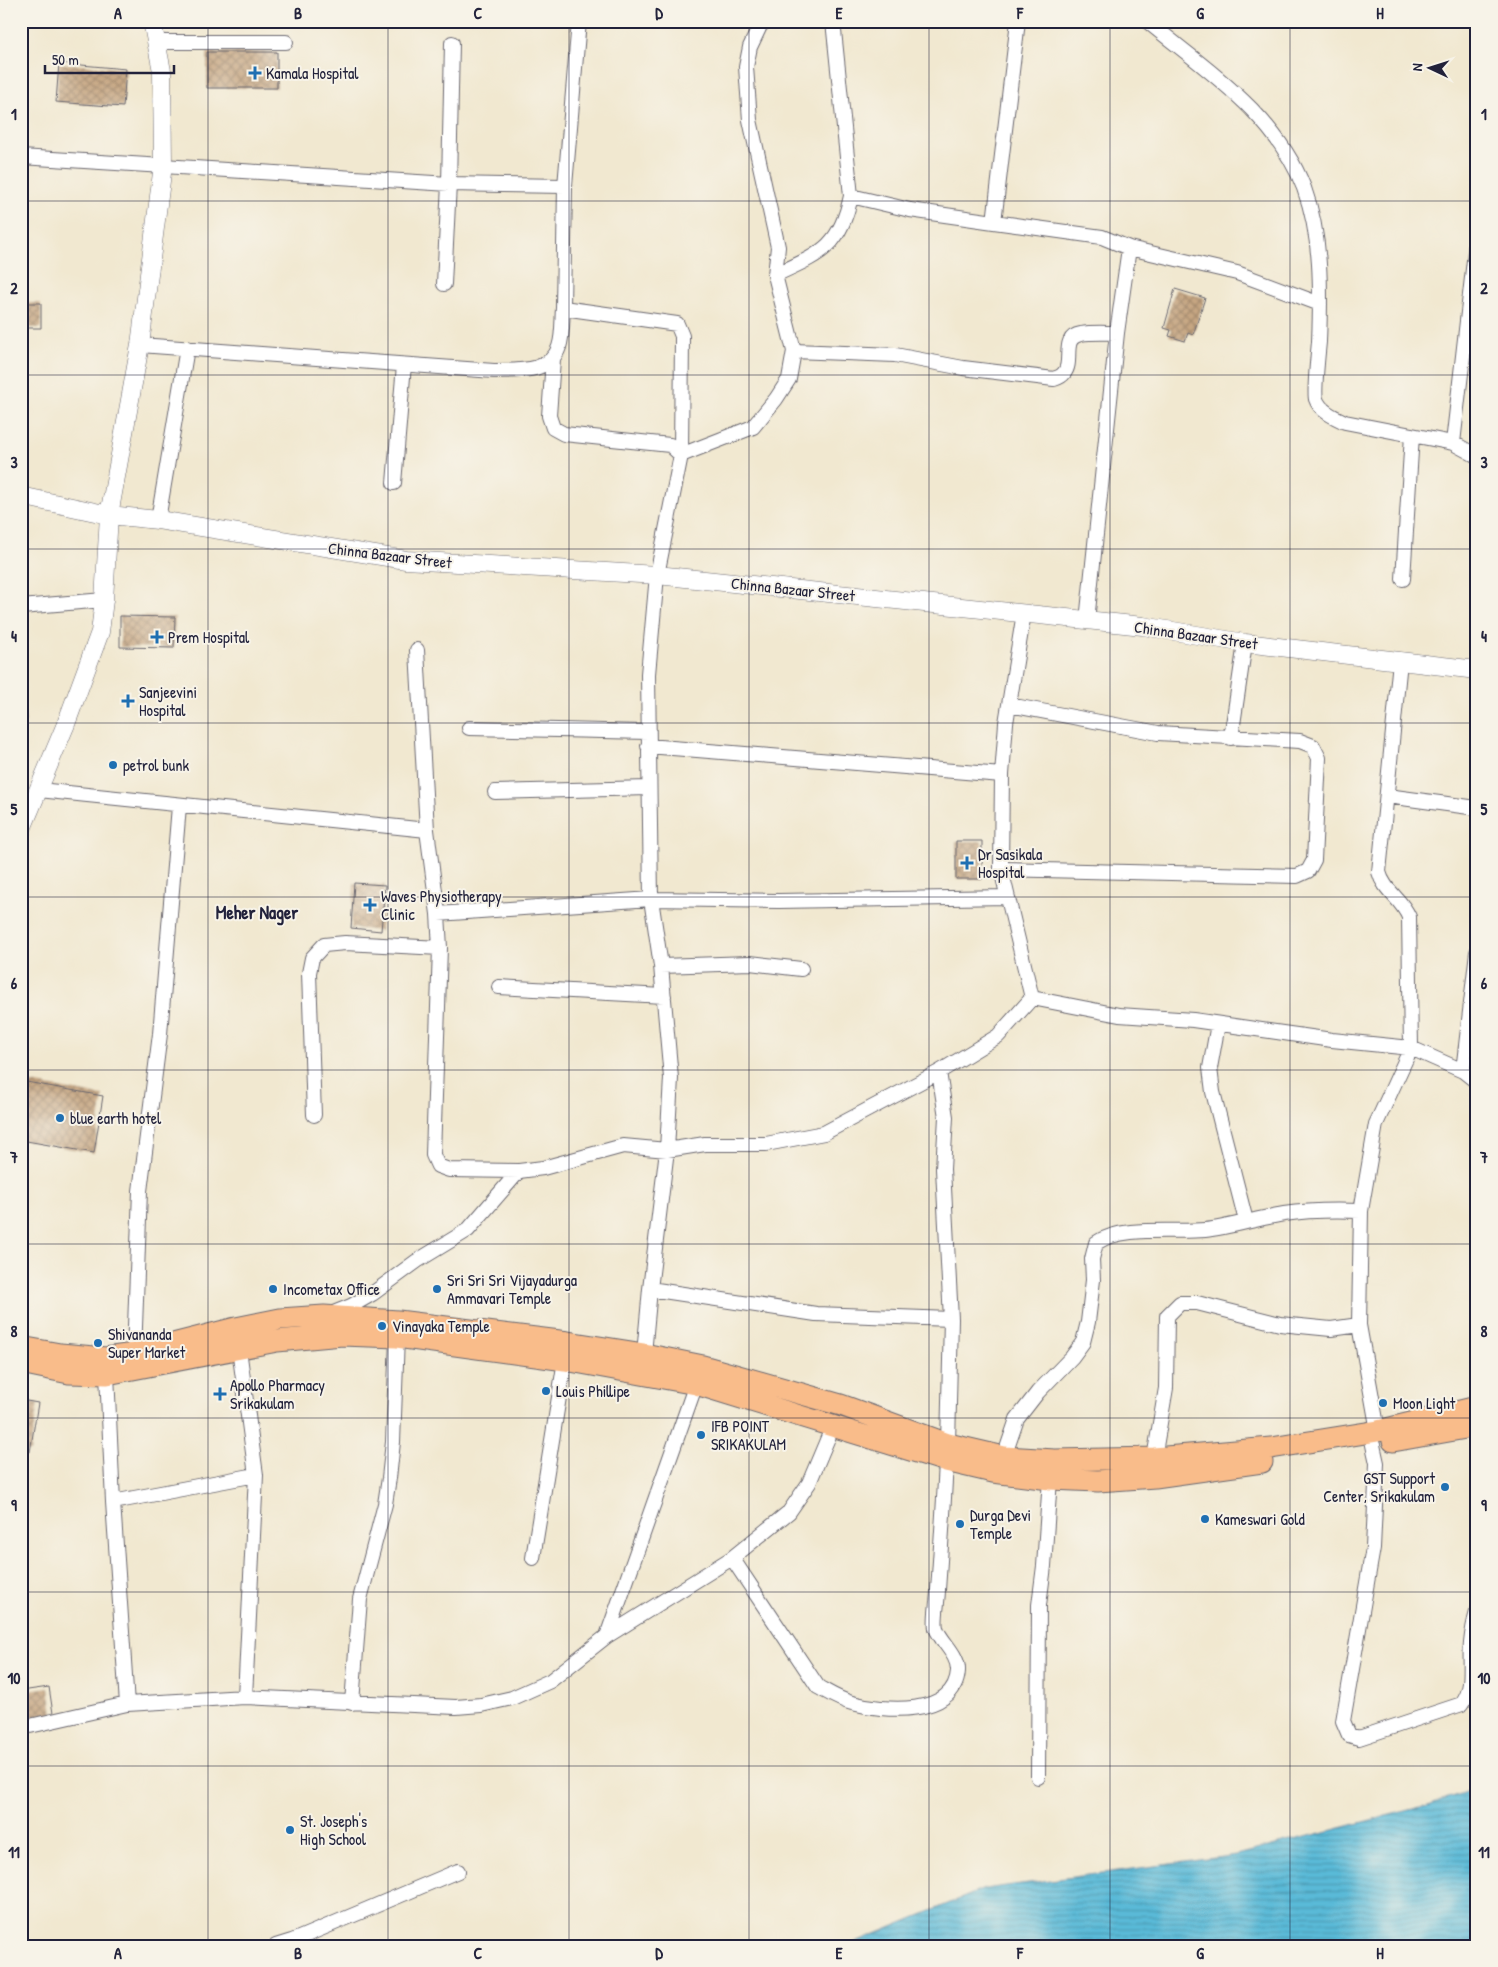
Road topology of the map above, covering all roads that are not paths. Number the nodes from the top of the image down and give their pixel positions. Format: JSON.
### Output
{"nodes":[{"id":1,"x":152,"y":21,"type":"edge"},
{"id":2,"x":579,"y":21,"type":"edge"},
{"id":3,"x":765,"y":21,"type":"edge"},
{"id":4,"x":833,"y":21,"type":"edge"},
{"id":5,"x":1018,"y":21,"type":"edge"},
{"id":6,"x":1147,"y":21,"type":"edge"},
{"id":7,"x":157,"y":42,"type":"junction"},
{"id":8,"x":286,"y":42,"type":"dead end"},
{"id":9,"x":452,"y":43,"type":"dead end"},
{"id":10,"x":21,"y":157,"type":"edge"},
{"id":11,"x":163,"y":165,"type":"junction"},
{"id":12,"x":449,"y":184,"type":"junction"},
{"id":13,"x":565,"y":186,"type":"junction"},
{"id":14,"x":851,"y":196,"type":"junction"},
{"id":15,"x":994,"y":222,"type":"junction"},
{"id":16,"x":1477,"y":234,"type":"edge"},
{"id":17,"x":1129,"y":248,"type":"junction"},
{"id":18,"x":775,"y":275,"type":"junction"},
{"id":19,"x":444,"y":284,"type":"dead end"},
{"id":20,"x":1320,"y":304,"type":"junction"},
{"id":21,"x":563,"y":308,"type":"junction"},
{"id":22,"x":1116,"y":333,"type":"junction"},
{"id":23,"x":140,"y":345,"type":"junction"},
{"id":24,"x":187,"y":348,"type":"junction"},
{"id":25,"x":794,"y":351,"type":"junction"},
{"id":26,"x":553,"y":359,"type":"junction"},
{"id":27,"x":404,"y":365,"type":"junction"},
{"id":28,"x":1412,"y":435,"type":"junction"},
{"id":29,"x":1454,"y":443,"type":"junction"},
{"id":30,"x":680,"y":455,"type":"junction"},
{"id":31,"x":1477,"y":456,"type":"edge"},
{"id":32,"x":394,"y":484,"type":"dead end"},
{"id":33,"x":21,"y":496,"type":"edge"},
{"id":34,"x":109,"y":515,"type":"junction"},
{"id":35,"x":158,"y":520,"type":"junction"},
{"id":36,"x":657,"y":575,"type":"junction"},
{"id":37,"x":1403,"y":579,"type":"dead end"},
{"id":38,"x":104,"y":600,"type":"junction"},
{"id":39,"x":21,"y":606,"type":"edge"},
{"id":40,"x":1024,"y":613,"type":"junction"},
{"id":41,"x":1087,"y":621,"type":"junction"},
{"id":42,"x":1245,"y":643,"type":"junction"},
{"id":43,"x":417,"y":650,"type":"dead end"},
{"id":44,"x":1400,"y":661,"type":"junction"},
{"id":45,"x":1477,"y":670,"type":"edge"},
{"id":46,"x":1009,"y":706,"type":"junction"},
{"id":47,"x":469,"y":728,"type":"dead end"},
{"id":48,"x":1232,"y":738,"type":"junction"},
{"id":49,"x":648,"y":739,"type":"junction"},
{"id":50,"x":1002,"y":775,"type":"junction"},
{"id":51,"x":649,"y":788,"type":"junction"},
{"id":52,"x":39,"y":790,"type":"junction"},
{"id":53,"x":495,"y":792,"type":"dead end"},
{"id":54,"x":1387,"y":796,"type":"junction"},
{"id":55,"x":179,"y":806,"type":"junction"},
{"id":56,"x":1477,"y":808,"type":"edge"},
{"id":57,"x":427,"y":830,"type":"junction"},
{"id":58,"x":21,"y":831,"type":"edge"},
{"id":59,"x":1001,"y":868,"type":"junction"},
{"id":60,"x":1008,"y":897,"type":"junction"},
{"id":61,"x":651,"y":899,"type":"junction"},
{"id":62,"x":438,"y":914,"type":"junction"},
{"id":63,"x":440,"y":948,"type":"junction"},
{"id":64,"x":1477,"y":952,"type":"edge"},
{"id":65,"x":661,"y":966,"type":"junction"},
{"id":66,"x":801,"y":969,"type":"dead end"},
{"id":67,"x":499,"y":987,"type":"dead end"},
{"id":68,"x":664,"y":996,"type":"junction"},
{"id":69,"x":1032,"y":998,"type":"junction"},
{"id":70,"x":1218,"y":1024,"type":"junction"},
{"id":71,"x":1411,"y":1048,"type":"junction"},
{"id":72,"x":1463,"y":1071,"type":"junction"},
{"id":73,"x":939,"y":1072,"type":"junction"},
{"id":74,"x":1477,"y":1082,"type":"edge"},
{"id":75,"x":314,"y":1115,"type":"dead end"},
{"id":76,"x":667,"y":1150,"type":"junction"},
{"id":77,"x":519,"y":1171,"type":"junction"},
{"id":78,"x":1361,"y":1211,"type":"junction"},
{"id":79,"x":1246,"y":1221,"type":"junction"},
{"id":80,"x":650,"y":1289,"type":"junction"},
{"id":81,"x":324,"y":1316,"type":"junction"},
{"id":82,"x":951,"y":1319,"type":"junction"},
{"id":83,"x":1359,"y":1324,"type":"junction"},
{"id":84,"x":319,"y":1337,"type":"junction"},
{"id":85,"x":397,"y":1338,"type":"junction"},
{"id":86,"x":21,"y":1347,"type":"edge"},
{"id":87,"x":239,"y":1349,"type":"junction"},
{"id":88,"x":134,"y":1354,"type":"junction"},
{"id":89,"x":644,"y":1354,"type":"junction"},
{"id":90,"x":565,"y":1360,"type":"junction"},
{"id":91,"x":21,"y":1364,"type":"edge"},
{"id":92,"x":107,"y":1374,"type":"junction"},
{"id":93,"x":696,"y":1384,"type":"junction"},
{"id":94,"x":1477,"y":1407,"type":"edge"},
{"id":95,"x":833,"y":1426,"type":"junction"},
{"id":96,"x":1477,"y":1426,"type":"edge"},
{"id":97,"x":1376,"y":1438,"type":"junction"},
{"id":98,"x":947,"y":1453,"type":"junction"},
{"id":99,"x":1004,"y":1457,"type":"junction"},
{"id":100,"x":1154,"y":1458,"type":"junction"},
{"id":101,"x":256,"y":1474,"type":"junction"},
{"id":102,"x":1050,"y":1479,"type":"junction"},
{"id":103,"x":113,"y":1502,"type":"junction"},
{"id":104,"x":533,"y":1558,"type":"dead end"},
{"id":105,"x":732,"y":1558,"type":"junction"},
{"id":106,"x":1477,"y":1612,"type":"edge"},
{"id":107,"x":607,"y":1636,"type":"junction"},
{"id":108,"x":245,"y":1697,"type":"junction"},
{"id":109,"x":352,"y":1703,"type":"junction"},
{"id":110,"x":127,"y":1704,"type":"junction"},
{"id":111,"x":21,"y":1728,"type":"edge"},
{"id":112,"x":1038,"y":1777,"type":"dead end"},
{"id":113,"x":458,"y":1871,"type":"dead end"},
{"id":114,"x":276,"y":1946,"type":"edge"}],
"edges":[{"from":1,"to":7,"type":"street"},
{"from":2,"to":13,"type":"street"},
{"from":3,"to":18,"type":"street"},
{"from":4,"to":14,"type":"street"},
{"from":5,"to":15,"type":"street"},
{"from":6,"to":20,"type":"street"},
{"from":7,"to":8,"type":"street"},
{"from":7,"to":11,"type":"street"},
{"from":9,"to":12,"type":"street"},
{"from":10,"to":11,"type":"street"},
{"from":11,"to":12,"type":"street"},
{"from":11,"to":23,"type":"street"},
{"from":12,"to":13,"type":"street"},
{"from":12,"to":19,"type":"street"},
{"from":13,"to":21,"type":"street"},
{"from":14,"to":15,"type":"street"},
{"from":14,"to":18,"type":"street"},
{"from":15,"to":17,"type":"street"},
{"from":16,"to":29,"type":"street"},
{"from":17,"to":20,"type":"street"},
{"from":17,"to":22,"type":"street"},
{"from":18,"to":25,"type":"street"},
{"from":20,"to":28,"type":"street"},
{"from":21,"to":26,"type":"street"},
{"from":21,"to":30,"type":"street"},
{"from":22,"to":25,"type":"street"},
{"from":22,"to":41,"type":"street"},
{"from":23,"to":24,"type":"street"},
{"from":23,"to":34,"type":"street"},
{"from":24,"to":27,"type":"street"},
{"from":24,"to":35,"type":"street"},
{"from":25,"to":30,"type":"street"},
{"from":26,"to":27,"type":"street"},
{"from":26,"to":30,"type":"street"},
{"from":27,"to":32,"type":"street"},
{"from":28,"to":29,"type":"street"},
{"from":28,"to":37,"type":"street"},
{"from":29,"to":31,"type":"street"},
{"from":30,"to":36,"type":"street"},
{"from":33,"to":34,"type":"street","name":"Chinna Bazaar Street"},
{"from":34,"to":35,"type":"street","name":"Chinna Bazaar Street"},
{"from":34,"to":38,"type":"street"},
{"from":35,"to":36,"type":"street","name":"Chinna Bazaar Street"},
{"from":36,"to":40,"type":"street","name":"Chinna Bazaar Street"},
{"from":36,"to":49,"type":"street"},
{"from":38,"to":39,"type":"street"},
{"from":38,"to":52,"type":"street"},
{"from":40,"to":41,"type":"street","name":"Chinna Bazaar Street"},
{"from":40,"to":46,"type":"street"},
{"from":41,"to":42,"type":"street","name":"Chinna Bazaar Street"},
{"from":42,"to":44,"type":"street","name":"Chinna Bazaar Street"},
{"from":42,"to":48,"type":"street"},
{"from":43,"to":57,"type":"street"},
{"from":44,"to":45,"type":"street","name":"Chinna Bazaar Street"},
{"from":44,"to":54,"type":"street"},
{"from":46,"to":48,"type":"street"},
{"from":46,"to":50,"type":"street"},
{"from":47,"to":49,"type":"street"},
{"from":48,"to":59,"type":"street"},
{"from":49,"to":50,"type":"street"},
{"from":49,"to":51,"type":"street"},
{"from":50,"to":59,"type":"street"},
{"from":51,"to":53,"type":"street"},
{"from":51,"to":61,"type":"street"},
{"from":52,"to":55,"type":"street"},
{"from":52,"to":58,"type":"street"},
{"from":54,"to":56,"type":"street"},
{"from":54,"to":71,"type":"street"},
{"from":55,"to":57,"type":"street"},
{"from":55,"to":88,"type":"street"},
{"from":57,"to":62,"type":"street"},
{"from":59,"to":60,"type":"street"},
{"from":60,"to":61,"type":"street"},
{"from":60,"to":69,"type":"street"},
{"from":61,"to":62,"type":"street"},
{"from":61,"to":65,"type":"street"},
{"from":62,"to":63,"type":"street"},
{"from":63,"to":75,"type":"street"},
{"from":63,"to":77,"type":"street"},
{"from":64,"to":72,"type":"street"},
{"from":65,"to":66,"type":"street"},
{"from":65,"to":68,"type":"street"},
{"from":67,"to":68,"type":"street"},
{"from":68,"to":76,"type":"street"},
{"from":69,"to":70,"type":"street"},
{"from":69,"to":73,"type":"street"},
{"from":70,"to":71,"type":"street"},
{"from":70,"to":79,"type":"street"},
{"from":71,"to":72,"type":"street"},
{"from":71,"to":78,"type":"street"},
{"from":72,"to":74,"type":"street"},
{"from":73,"to":76,"type":"street"},
{"from":73,"to":82,"type":"street"},
{"from":76,"to":77,"type":"street"},
{"from":76,"to":80,"type":"street"},
{"from":77,"to":81,"type":"street"},
{"from":78,"to":79,"type":"street"},
{"from":78,"to":83,"type":"street"},
{"from":79,"to":99,"type":"street"},
{"from":80,"to":82,"type":"street"},
{"from":80,"to":89,"type":"street"},
{"from":81,"to":84,"type":"street"},
{"from":81,"to":88,"type":"main road"},
{"from":81,"to":89,"type":"main road"},
{"from":82,"to":98,"type":"street"},
{"from":83,"to":97,"type":"street"},
{"from":83,"to":100,"type":"street"},
{"from":84,"to":85,"type":"main road"},
{"from":84,"to":87,"type":"main road"},
{"from":85,"to":90,"type":"main road"},
{"from":85,"to":109,"type":"street"},
{"from":86,"to":88,"type":"main road"},
{"from":87,"to":92,"type":"main road"},
{"from":87,"to":101,"type":"street"},
{"from":89,"to":98,"type":"main road"},
{"from":90,"to":93,"type":"main road"},
{"from":90,"to":104,"type":"street"},
{"from":91,"to":92,"type":"main road"},
{"from":92,"to":103,"type":"street"},
{"from":93,"to":95,"type":"main road"},
{"from":93,"to":107,"type":"street"},
{"from":94,"to":97,"type":"main road"},
{"from":95,"to":98,"type":"main road"},
{"from":95,"to":105,"type":"street"},
{"from":96,"to":97,"type":"main road"},
{"from":97,"to":100,"type":"main road"},
{"from":97,"to":102,"type":"main road"},
{"from":97,"to":106,"type":"street"},
{"from":98,"to":99,"type":"main road"},
{"from":98,"to":102,"type":"main road"},
{"from":98,"to":105,"type":"street"},
{"from":99,"to":100,"type":"main road"},
{"from":101,"to":103,"type":"street"},
{"from":101,"to":108,"type":"street"},
{"from":102,"to":112,"type":"street"},
{"from":103,"to":110,"type":"street"},
{"from":105,"to":107,"type":"street"},
{"from":107,"to":109,"type":"street"},
{"from":108,"to":109,"type":"street"},
{"from":108,"to":110,"type":"street"},
{"from":110,"to":111,"type":"street"},
{"from":113,"to":114,"type":"street"}]}
